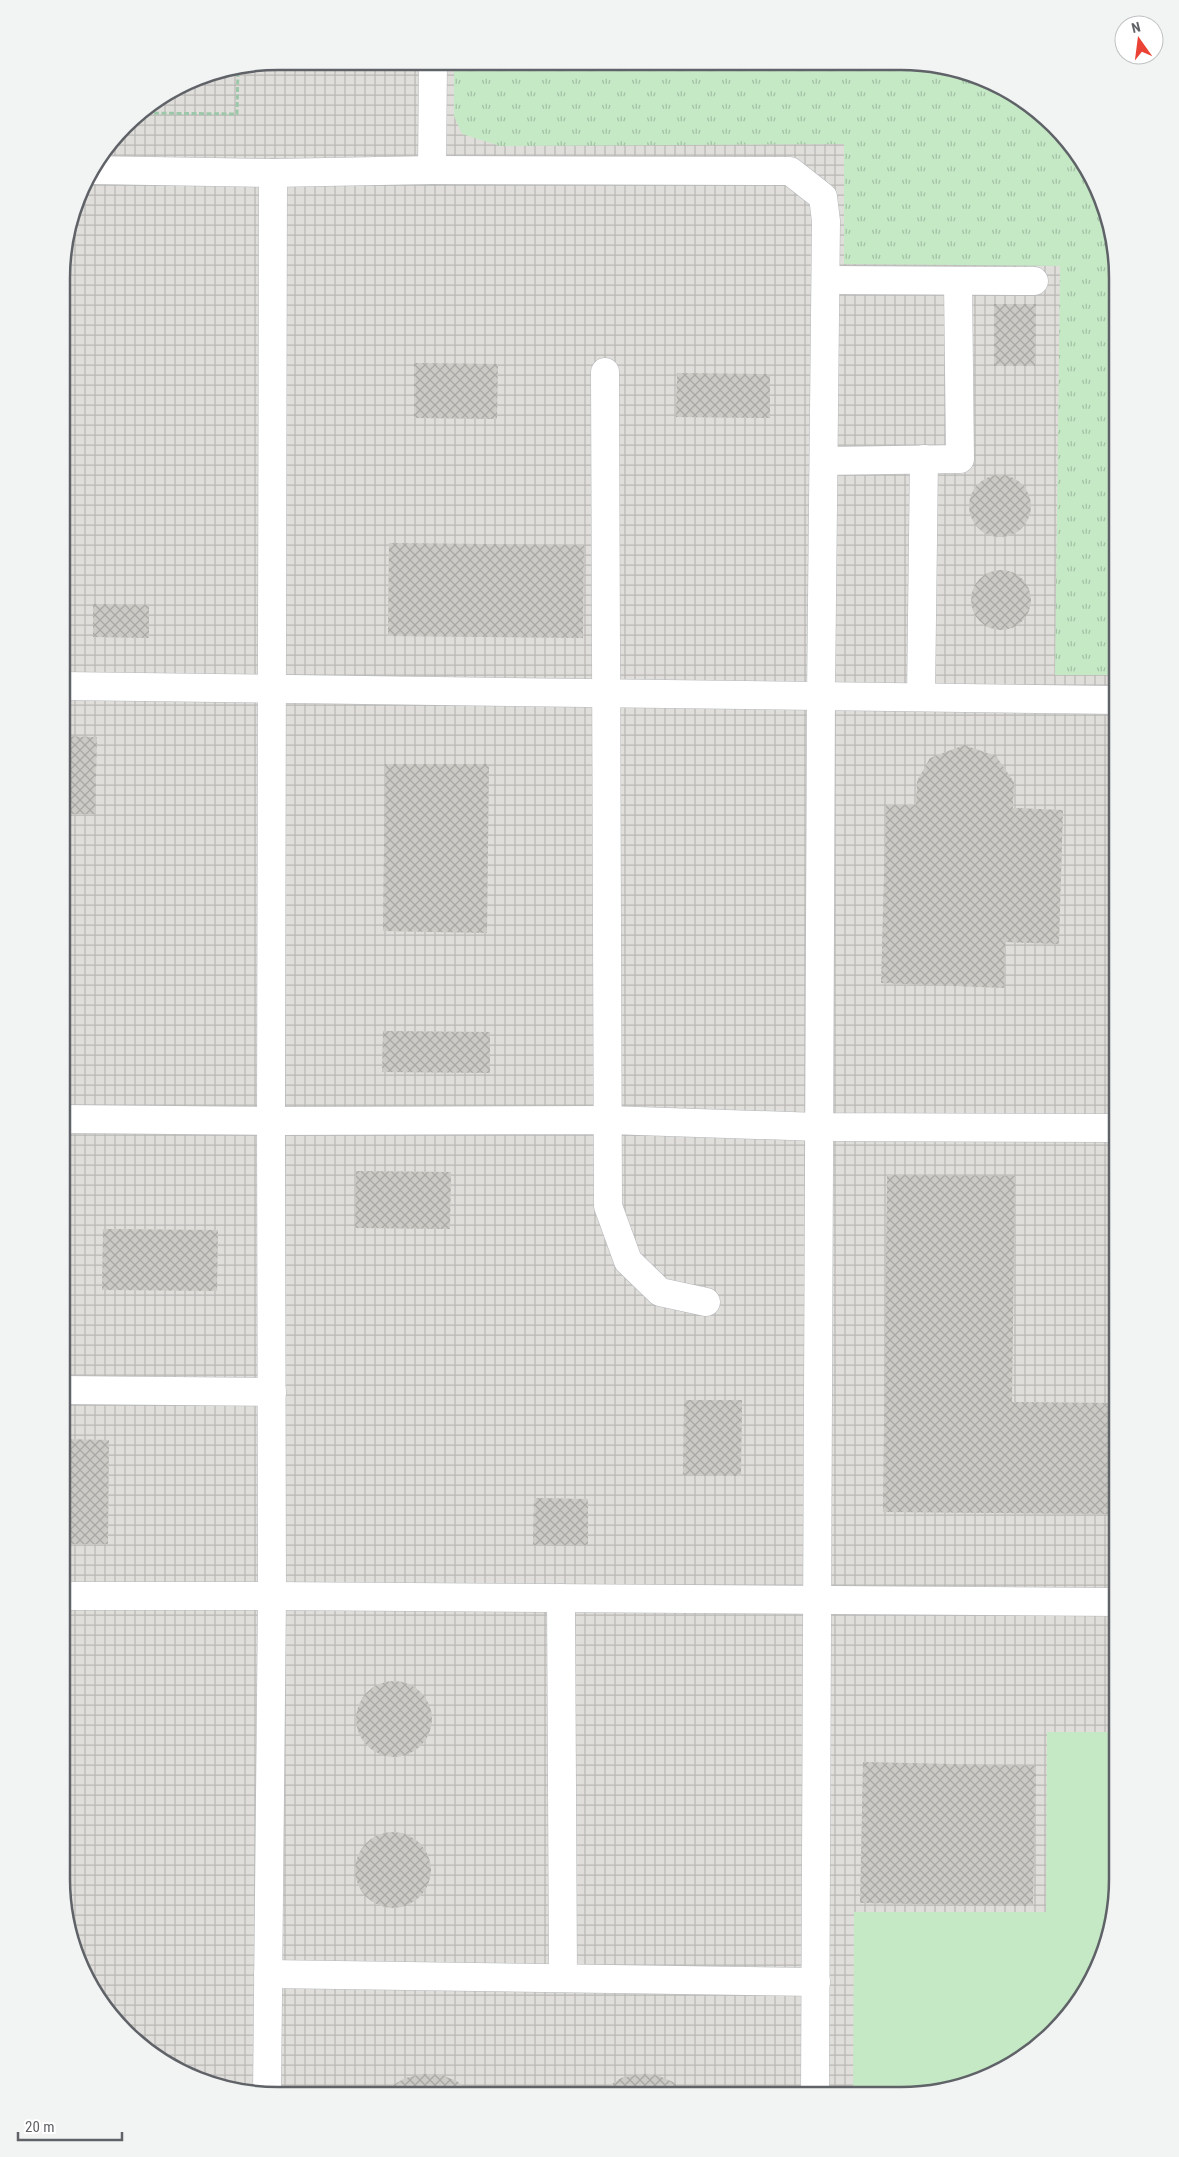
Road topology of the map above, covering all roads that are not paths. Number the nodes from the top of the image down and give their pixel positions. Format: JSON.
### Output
{"nodes":[{"id":1,"x":433,"y":70,"type":"edge"},
{"id":2,"x":100,"y":170,"type":"edge"},
{"id":3,"x":432,"y":170,"type":"junction"},
{"id":4,"x":273,"y":173,"type":"junction"},
{"id":5,"x":826,"y":280,"type":"junction"},
{"id":6,"x":958,"y":281,"type":"junction"},
{"id":7,"x":1034,"y":281,"type":"dead end"},
{"id":8,"x":605,"y":372,"type":"dead end"},
{"id":9,"x":924,"y":459,"type":"junction"},
{"id":10,"x":824,"y":461,"type":"junction"},
{"id":11,"x":70,"y":686,"type":"edge"},
{"id":12,"x":272,"y":688,"type":"junction"},
{"id":13,"x":607,"y":692,"type":"junction"},
{"id":14,"x":820,"y":695,"type":"junction"},
{"id":15,"x":921,"y":697,"type":"junction"},
{"id":16,"x":1109,"y":700,"type":"edge"},
{"id":17,"x":70,"y":1119,"type":"edge"},
{"id":18,"x":608,"y":1120,"type":"junction"},
{"id":19,"x":271,"y":1121,"type":"junction"},
{"id":20,"x":818,"y":1127,"type":"junction"},
{"id":21,"x":1109,"y":1128,"type":"edge"},
{"id":22,"x":706,"y":1302,"type":"dead end"},
{"id":23,"x":70,"y":1390,"type":"edge"},
{"id":24,"x":272,"y":1392,"type":"junction"},
{"id":25,"x":70,"y":1596,"type":"edge"},
{"id":26,"x":272,"y":1596,"type":"junction"},
{"id":27,"x":561,"y":1598,"type":"junction"},
{"id":28,"x":816,"y":1599,"type":"junction"},
{"id":29,"x":1109,"y":1602,"type":"edge"},
{"id":30,"x":268,"y":1974,"type":"junction"},
{"id":31,"x":563,"y":1978,"type":"junction"},
{"id":32,"x":816,"y":1982,"type":"junction"},
{"id":33,"x":267,"y":2087,"type":"edge"},
{"id":34,"x":815,"y":2087,"type":"edge"}],
"edges":[{"from":1,"to":3,"type":"lane"},
{"from":2,"to":4,"type":"lane"},
{"from":3,"to":4,"type":"lane"},
{"from":3,"to":5,"type":"lane"},
{"from":4,"to":12,"type":"lane"},
{"from":5,"to":6,"type":"lane"},
{"from":5,"to":10,"type":"lane"},
{"from":6,"to":7,"type":"lane"},
{"from":6,"to":9,"type":"lane"},
{"from":8,"to":13,"type":"lane"},
{"from":9,"to":10,"type":"lane"},
{"from":9,"to":15,"type":"lane"},
{"from":10,"to":14,"type":"lane"},
{"from":11,"to":12,"type":"lane"},
{"from":12,"to":13,"type":"lane"},
{"from":12,"to":19,"type":"lane"},
{"from":13,"to":14,"type":"lane"},
{"from":13,"to":18,"type":"lane"},
{"from":14,"to":15,"type":"lane"},
{"from":14,"to":20,"type":"lane"},
{"from":15,"to":16,"type":"lane"},
{"from":17,"to":19,"type":"lane"},
{"from":18,"to":19,"type":"lane"},
{"from":18,"to":20,"type":"lane"},
{"from":18,"to":22,"type":"lane"},
{"from":19,"to":24,"type":"lane"},
{"from":20,"to":21,"type":"lane"},
{"from":20,"to":28,"type":"lane"},
{"from":23,"to":24,"type":"lane"},
{"from":24,"to":26,"type":"lane"},
{"from":25,"to":26,"type":"lane"},
{"from":26,"to":27,"type":"lane"},
{"from":26,"to":30,"type":"lane"},
{"from":27,"to":28,"type":"lane"},
{"from":27,"to":31,"type":"lane"},
{"from":28,"to":29,"type":"lane"},
{"from":28,"to":32,"type":"lane"},
{"from":30,"to":31,"type":"lane"},
{"from":30,"to":33,"type":"lane"},
{"from":31,"to":32,"type":"lane"},
{"from":32,"to":34,"type":"lane"}]}
